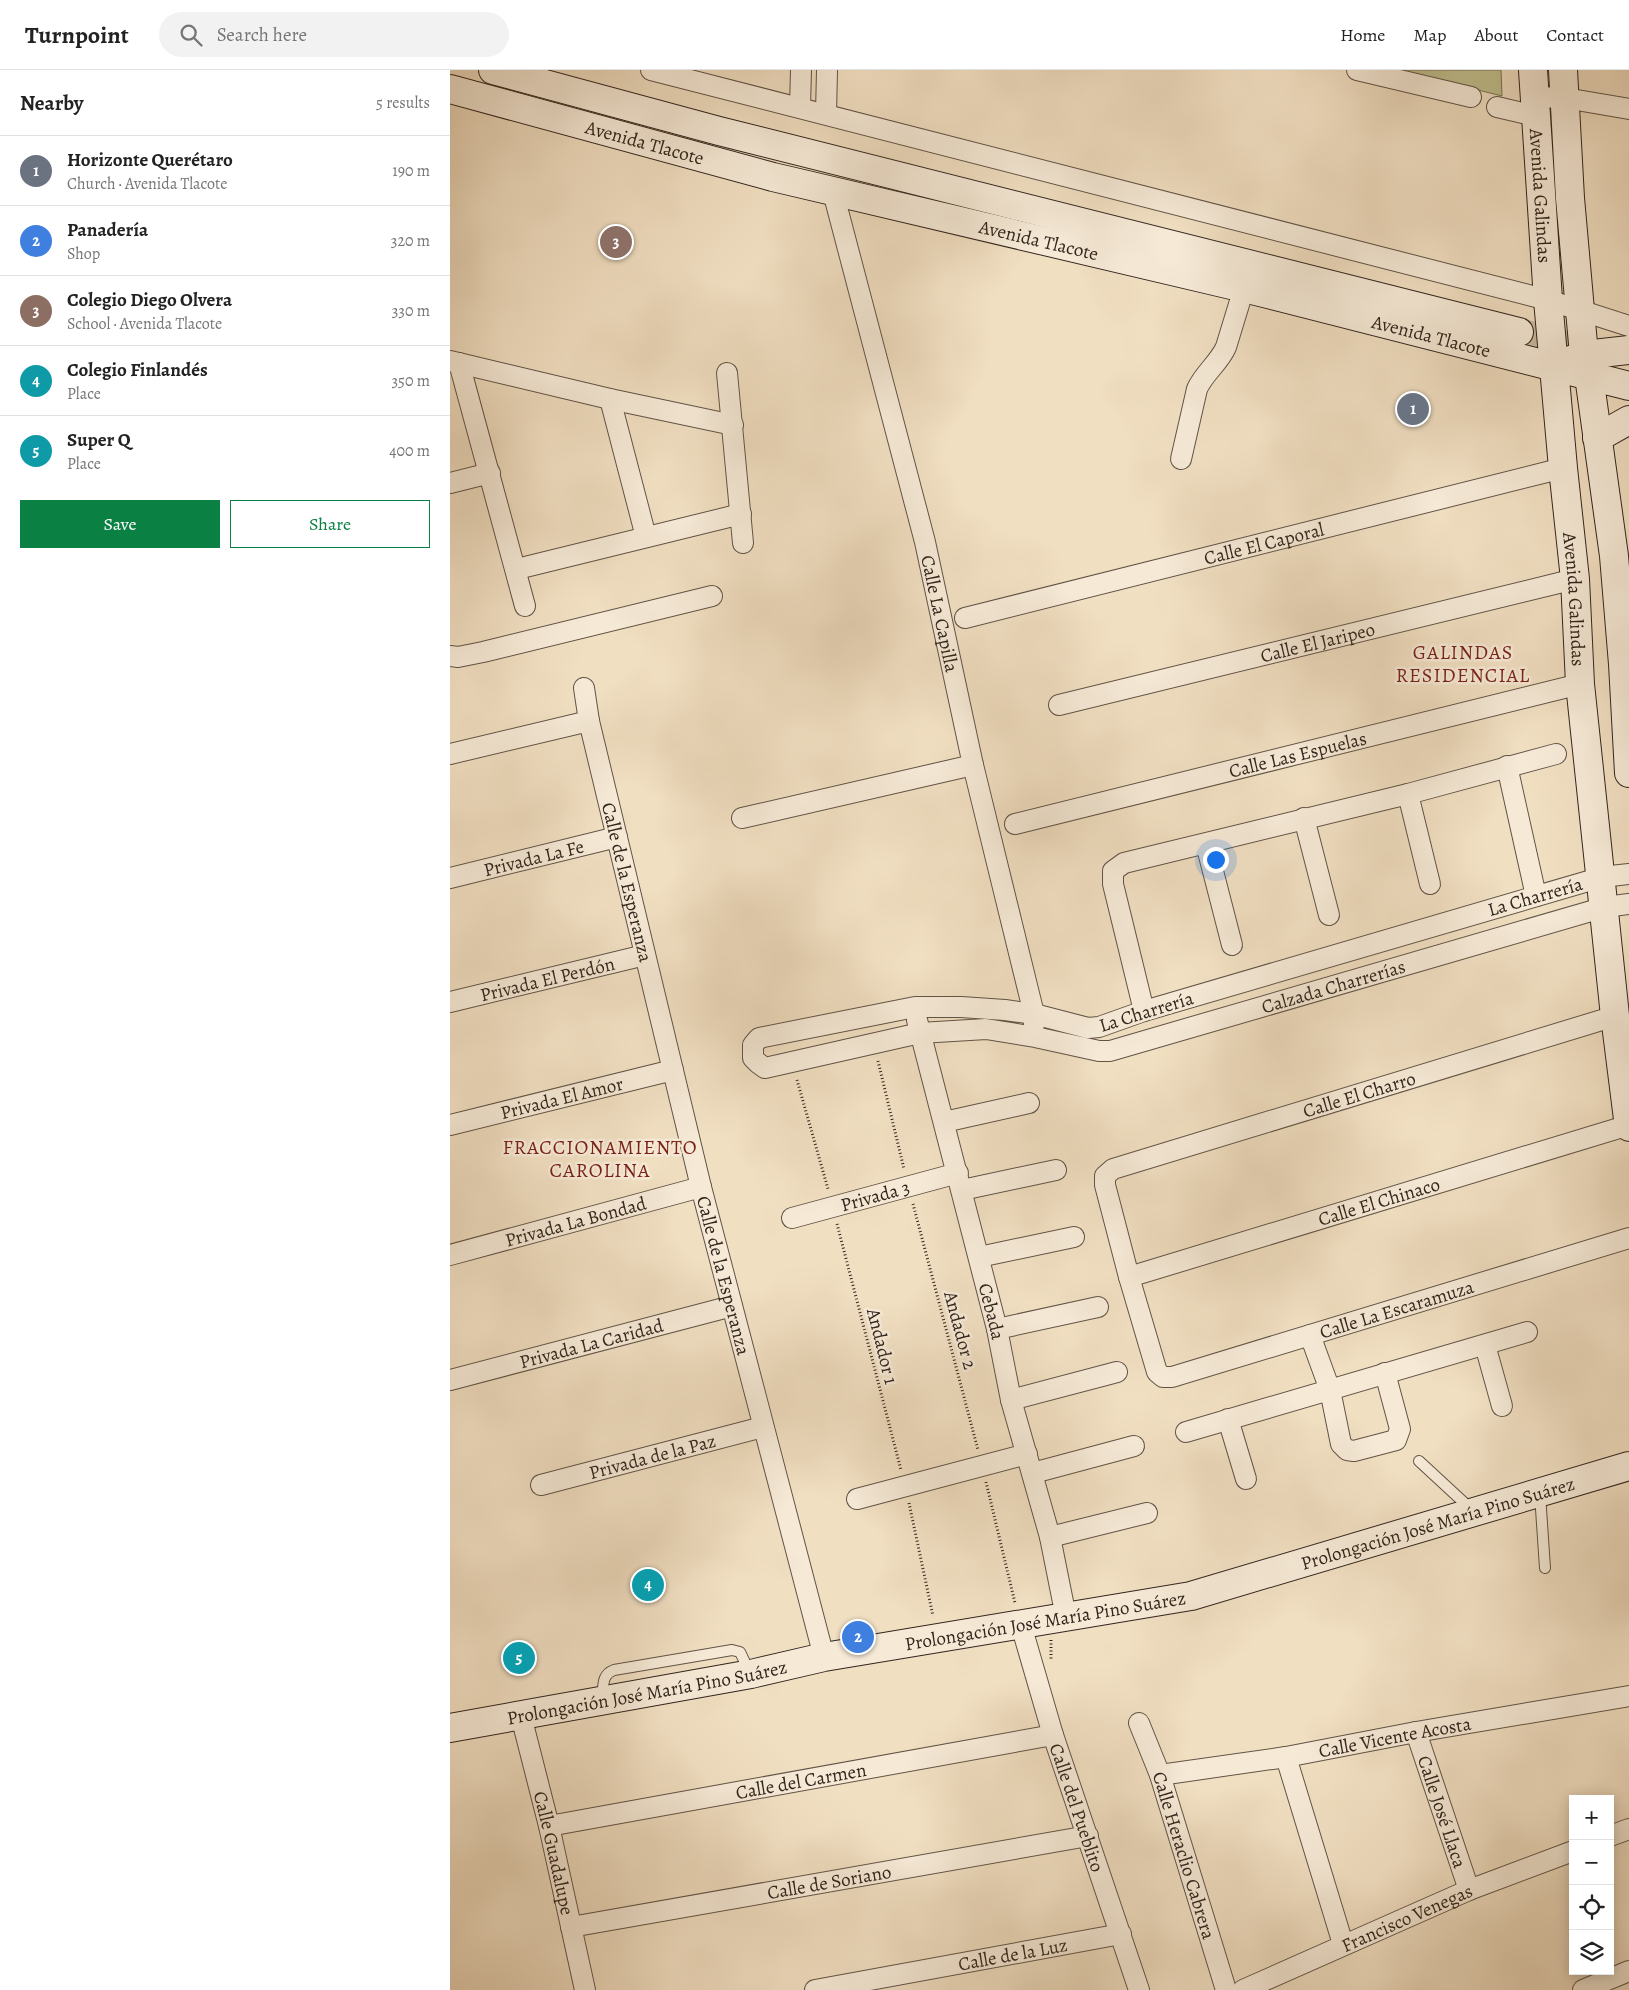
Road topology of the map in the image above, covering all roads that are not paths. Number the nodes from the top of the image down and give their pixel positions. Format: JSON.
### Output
{"nodes":[{"id":1,"x":493,"y":70,"type":"edge"},
{"id":2,"x":651,"y":70,"type":"edge"},
{"id":3,"x":801,"y":70,"type":"edge"},
{"id":4,"x":827,"y":70,"type":"edge"},
{"id":5,"x":1357,"y":70,"type":"edge"},
{"id":6,"x":1533,"y":70,"type":"edge"},
{"id":7,"x":1563,"y":70,"type":"edge"},
{"id":8,"x":450,"y":90,"type":"edge"},
{"id":9,"x":1471,"y":97,"type":"dead end"},
{"id":10,"x":1565,"y":98,"type":"junction"},
{"id":11,"x":800,"y":107,"type":"junction"},
{"id":12,"x":1497,"y":107,"type":"dead end"},
{"id":13,"x":1535,"y":107,"type":"junction"},
{"id":14,"x":1629,"y":109,"type":"edge"},
{"id":15,"x":826,"y":114,"type":"junction"},
{"id":16,"x":833,"y":192,"type":"junction"},
{"id":17,"x":1541,"y":198,"type":"junction"},
{"id":18,"x":1570,"y":198,"type":"junction"},
{"id":19,"x":1244,"y":288,"type":"junction"},
{"id":20,"x":1548,"y":300,"type":"junction"},
{"id":21,"x":1580,"y":310,"type":"junction"},
{"id":22,"x":1629,"y":326,"type":"edge"},
{"id":23,"x":1519,"y":332,"type":"tunnel mouth"},
{"id":24,"x":1629,"y":350,"type":"edge"},
{"id":25,"x":455,"y":362,"type":"edge"},
{"id":26,"x":1586,"y":365,"type":"junction"},
{"id":27,"x":1553,"y":367,"type":"junction"},
{"id":28,"x":727,"y":373,"type":"dead end"},
{"id":29,"x":1629,"y":386,"type":"edge"},
{"id":30,"x":610,"y":399,"type":"junction"},
{"id":31,"x":1629,"y":420,"type":"edge"},
{"id":32,"x":733,"y":425,"type":"junction"},
{"id":33,"x":1597,"y":438,"type":"junction"},
{"id":34,"x":1181,"y":459,"type":"dead end"},
{"id":35,"x":1563,"y":468,"type":"junction"},
{"id":36,"x":490,"y":473,"type":"junction"},
{"id":37,"x":450,"y":483,"type":"edge"},
{"id":38,"x":741,"y":514,"type":"junction"},
{"id":39,"x":646,"y":537,"type":"junction"},
{"id":40,"x":744,"y":543,"type":"dead end"},
{"id":41,"x":1622,"y":553,"type":"edge"},
{"id":42,"x":516,"y":569,"type":"junction"},
{"id":43,"x":1575,"y":579,"type":"junction"},
{"id":44,"x":712,"y":596,"type":"dead end"},
{"id":45,"x":525,"y":606,"type":"dead end"},
{"id":46,"x":965,"y":618,"type":"dead end"},
{"id":47,"x":450,"y":656,"type":"edge"},
{"id":48,"x":1626,"y":662,"type":"edge"},
{"id":49,"x":1580,"y":684,"type":"junction"},
{"id":50,"x":584,"y":688,"type":"dead end"},
{"id":51,"x":1059,"y":704,"type":"dead end"},
{"id":52,"x":589,"y":721,"type":"junction"},
{"id":53,"x":450,"y":754,"type":"edge"},
{"id":54,"x":1556,"y":754,"type":"dead end"},
{"id":55,"x":974,"y":765,"type":"junction"},
{"id":56,"x":1507,"y":766,"type":"junction"},
{"id":57,"x":1629,"y":773,"type":"edge"},
{"id":58,"x":1408,"y":794,"type":"junction"},
{"id":59,"x":742,"y":818,"type":"dead end"},
{"id":60,"x":1304,"y":818,"type":"junction"},
{"id":61,"x":1015,"y":824,"type":"dead end"},
{"id":62,"x":617,"y":837,"type":"junction"},
{"id":63,"x":1206,"y":844,"type":"junction"},
{"id":64,"x":1629,"y":874,"type":"edge"},
{"id":65,"x":1602,"y":877,"type":"junction"},
{"id":66,"x":450,"y":878,"type":"edge"},
{"id":67,"x":1430,"y":884,"type":"dead end"},
{"id":68,"x":1536,"y":896,"type":"junction"},
{"id":69,"x":1617,"y":905,"type":"edge"},
{"id":70,"x":1329,"y":915,"type":"dead end"},
{"id":71,"x":1232,"y":945,"type":"dead end"},
{"id":72,"x":645,"y":955,"type":"junction"},
{"id":73,"x":450,"y":1002,"type":"edge"},
{"id":74,"x":915,"y":1007,"type":"junction"},
{"id":75,"x":1144,"y":1011,"type":"junction"},
{"id":76,"x":1034,"y":1014,"type":"junction"},
{"id":77,"x":1615,"y":1016,"type":"junction"},
{"id":78,"x":920,"y":1033,"type":"junction"},
{"id":79,"x":1035,"y":1037,"type":"junction"},
{"id":80,"x":673,"y":1070,"type":"junction"},
{"id":81,"x":1029,"y":1103,"type":"dead end"},
{"id":82,"x":944,"y":1122,"type":"junction"},
{"id":83,"x":450,"y":1125,"type":"edge"},
{"id":84,"x":1629,"y":1126,"type":"edge"},
{"id":85,"x":1056,"y":1170,"type":"dead end"},
{"id":86,"x":960,"y":1182,"type":"junction"},
{"id":87,"x":701,"y":1187,"type":"junction"},
{"id":88,"x":792,"y":1218,"type":"dead end"},
{"id":89,"x":1074,"y":1237,"type":"dead end"},
{"id":90,"x":1629,"y":1238,"type":"edge"},
{"id":91,"x":450,"y":1255,"type":"edge"},
{"id":92,"x":979,"y":1258,"type":"junction"},
{"id":93,"x":1129,"y":1277,"type":"junction"},
{"id":94,"x":732,"y":1306,"type":"junction"},
{"id":95,"x":1098,"y":1307,"type":"dead end"},
{"id":96,"x":997,"y":1329,"type":"junction"},
{"id":97,"x":1527,"y":1332,"type":"dead end"},
{"id":98,"x":1310,"y":1335,"type":"junction"},
{"id":99,"x":1485,"y":1345,"type":"junction"},
{"id":100,"x":1117,"y":1372,"type":"dead end"},
{"id":101,"x":1385,"y":1373,"type":"junction"},
{"id":102,"x":450,"y":1380,"type":"edge"},
{"id":103,"x":1330,"y":1390,"type":"junction"},
{"id":104,"x":1011,"y":1400,"type":"junction"},
{"id":105,"x":1502,"y":1406,"type":"dead end"},
{"id":106,"x":1228,"y":1419,"type":"junction"},
{"id":107,"x":763,"y":1427,"type":"junction"},
{"id":108,"x":1186,"y":1432,"type":"dead end"},
{"id":109,"x":1134,"y":1446,"type":"dead end"},
{"id":110,"x":1420,"y":1462,"type":"dead end"},
{"id":111,"x":1030,"y":1463,"type":"junction"},
{"id":112,"x":1629,"y":1466,"type":"edge"},
{"id":113,"x":1246,"y":1479,"type":"dead end"},
{"id":114,"x":541,"y":1485,"type":"dead end"},
{"id":115,"x":1540,"y":1493,"type":"junction"},
{"id":116,"x":857,"y":1499,"type":"dead end"},
{"id":117,"x":1474,"y":1512,"type":"junction"},
{"id":118,"x":1147,"y":1513,"type":"dead end"},
{"id":119,"x":1050,"y":1537,"type":"junction"},
{"id":120,"x":1545,"y":1568,"type":"dead end"},
{"id":121,"x":1066,"y":1617,"type":"junction"},
{"id":122,"x":1021,"y":1624,"type":"junction"},
{"id":123,"x":824,"y":1657,"type":"junction"},
{"id":124,"x":1629,"y":1696,"type":"edge"},
{"id":125,"x":521,"y":1716,"type":"junction"},
{"id":126,"x":1139,"y":1723,"type":"dead end"},
{"id":127,"x":450,"y":1728,"type":"edge"},
{"id":128,"x":1416,"y":1732,"type":"junction"},
{"id":129,"x":1053,"y":1735,"type":"junction"},
{"id":130,"x":1286,"y":1757,"type":"junction"},
{"id":131,"x":1160,"y":1774,"type":"junction"},
{"id":132,"x":549,"y":1826,"type":"junction"},
{"id":133,"x":1629,"y":1829,"type":"edge"},
{"id":134,"x":1614,"y":1835,"type":"edge"},
{"id":135,"x":1088,"y":1836,"type":"junction"},
{"id":136,"x":1569,"y":1853,"type":"edge"},
{"id":137,"x":1470,"y":1890,"type":"junction"},
{"id":138,"x":571,"y":1927,"type":"junction"},
{"id":139,"x":1121,"y":1934,"type":"junction"},
{"id":140,"x":1343,"y":1944,"type":"junction"},
{"id":141,"x":1629,"y":1971,"type":"edge"},
{"id":142,"x":585,"y":1990,"type":"edge"},
{"id":143,"x":815,"y":1990,"type":"edge"},
{"id":144,"x":1139,"y":1990,"type":"edge"},
{"id":145,"x":1226,"y":1990,"type":"edge"},
{"id":146,"x":1243,"y":1990,"type":"edge"},
{"id":147,"x":1583,"y":1990,"type":"edge"}],
"edges":[{"from":1,"to":23,"type":"main road","name":"Avenida Tlacote"},
{"from":2,"to":11,"type":"street"},
{"from":3,"to":11,"type":"street"},
{"from":4,"to":15,"type":"street"},
{"from":5,"to":9,"type":"street"},
{"from":6,"to":13,"type":"main road","name":"Avenida Galindas"},
{"from":7,"to":10,"type":"main road","name":"Avenida Galindas"},
{"from":8,"to":16,"type":"main road","name":"Avenida Tlacote"},
{"from":10,"to":13,"type":"street"},
{"from":10,"to":14,"type":"street"},
{"from":10,"to":18,"type":"main road","name":"Avenida Galindas"},
{"from":11,"to":15,"type":"street"},
{"from":12,"to":13,"type":"street"},
{"from":13,"to":17,"type":"main road","name":"Avenida Galindas"},
{"from":15,"to":20,"type":"street"},
{"from":16,"to":19,"type":"main road","name":"Avenida Tlacote"},
{"from":16,"to":55,"type":"street","name":"Calle La Capilla"},
{"from":17,"to":18,"type":"street"},
{"from":17,"to":20,"type":"main road","name":"Avenida Galindas"},
{"from":18,"to":21,"type":"main road","name":"Avenida Galindas"},
{"from":19,"to":27,"type":"main road","name":"Avenida Tlacote"},
{"from":19,"to":34,"type":"street"},
{"from":20,"to":21,"type":"street"},
{"from":20,"to":27,"type":"main road","name":"Avenida Galindas"},
{"from":21,"to":22,"type":"street"},
{"from":21,"to":26,"type":"main road","name":"Avenida Galindas"},
{"from":24,"to":26,"type":"main road"},
{"from":25,"to":30,"type":"street"},
{"from":25,"to":36,"type":"street"},
{"from":26,"to":27,"type":"main road","name":"Avenida Tlacote"},
{"from":26,"to":29,"type":"main road","name":"Avenida Tlacote"},
{"from":26,"to":33,"type":"main road","name":"Avenida Galindas"},
{"from":27,"to":35,"type":"main road","name":"Avenida Galindas"},
{"from":28,"to":32,"type":"street"},
{"from":30,"to":32,"type":"street"},
{"from":30,"to":39,"type":"street"},
{"from":31,"to":33,"type":"main road"},
{"from":32,"to":38,"type":"street"},
{"from":33,"to":41,"type":"main road","name":"Avenida Galindas"},
{"from":35,"to":43,"type":"main road","name":"Avenida Galindas"},
{"from":35,"to":46,"type":"street","name":"Calle El Caporal"},
{"from":36,"to":37,"type":"street"},
{"from":36,"to":42,"type":"street"},
{"from":38,"to":39,"type":"street"},
{"from":38,"to":40,"type":"street"},
{"from":39,"to":42,"type":"street"},
{"from":41,"to":48,"type":"main road","name":"Avenida Galindas"},
{"from":42,"to":45,"type":"street"},
{"from":43,"to":49,"type":"main road","name":"Avenida Galindas"},
{"from":43,"to":51,"type":"street","name":"Calle El Jaripeo"},
{"from":44,"to":47,"type":"street"},
{"from":48,"to":57,"type":"main road","name":"Avenida Galindas"},
{"from":49,"to":61,"type":"street","name":"Calle Las Espuelas"},
{"from":49,"to":65,"type":"main road","name":"Avenida Galindas"},
{"from":50,"to":52,"type":"street","name":"Calle de la Esperanza"},
{"from":52,"to":53,"type":"street"},
{"from":52,"to":62,"type":"street","name":"Calle de la Esperanza"},
{"from":54,"to":56,"type":"street"},
{"from":55,"to":59,"type":"street"},
{"from":55,"to":76,"type":"street","name":"Calle La Capilla"},
{"from":56,"to":58,"type":"street"},
{"from":56,"to":68,"type":"street"},
{"from":58,"to":60,"type":"street"},
{"from":58,"to":67,"type":"street"},
{"from":60,"to":63,"type":"street"},
{"from":60,"to":70,"type":"street"},
{"from":62,"to":66,"type":"street","name":"Privada La Fe"},
{"from":62,"to":72,"type":"street","name":"Calle de la Esperanza"},
{"from":63,"to":71,"type":"street"},
{"from":63,"to":75,"type":"street"},
{"from":64,"to":65,"type":"street","name":"La Charrería"},
{"from":65,"to":68,"type":"street","name":"La Charrería"},
{"from":65,"to":69,"type":"main road","name":"Avenida Galindas"},
{"from":68,"to":75,"type":"street","name":"La Charrería"},
{"from":69,"to":77,"type":"main road","name":"Avenida Galindas"},
{"from":69,"to":79,"type":"street","name":"Calzada Charrerías"},
{"from":72,"to":73,"type":"street","name":"Privada El Perdón"},
{"from":72,"to":80,"type":"street","name":"Calle de la Esperanza"},
{"from":74,"to":76,"type":"street","name":"La Charrería"},
{"from":74,"to":78,"type":"street","name":"Cebada"},
{"from":74,"to":78,"type":"street","name":"La Charrería"},
{"from":75,"to":76,"type":"street","name":"La Charrería"},
{"from":76,"to":79,"type":"street","name":"Calle La Capilla"},
{"from":77,"to":84,"type":"main road","name":"Avenida Galindas"},
{"from":77,"to":93,"type":"street","name":"Calle El Charro"},
{"from":78,"to":79,"type":"street","name":"Calzada Charrerías"},
{"from":78,"to":82,"type":"street","name":"Cebada"},
{"from":80,"to":83,"type":"street","name":"Privada El Amor"},
{"from":80,"to":87,"type":"street","name":"Calle de la Esperanza"},
{"from":81,"to":82,"type":"street"},
{"from":82,"to":86,"type":"street","name":"Cebada"},
{"from":84,"to":93,"type":"street","name":"Calle El Chinaco"},
{"from":85,"to":86,"type":"street","name":"Privada 3"},
{"from":86,"to":88,"type":"street","name":"Privada 3"},
{"from":86,"to":92,"type":"street","name":"Cebada"},
{"from":87,"to":91,"type":"street","name":"Privada La Bondad"},
{"from":87,"to":94,"type":"street","name":"Calle de la Esperanza"},
{"from":89,"to":92,"type":"street"},
{"from":90,"to":98,"type":"street","name":"Calle La Escaramuza"},
{"from":92,"to":96,"type":"street","name":"Cebada"},
{"from":93,"to":98,"type":"street","name":"Calle La Escaramuza"},
{"from":94,"to":102,"type":"street","name":"Privada La Caridad"},
{"from":94,"to":107,"type":"street","name":"Calle de la Esperanza"},
{"from":95,"to":96,"type":"street"},
{"from":96,"to":104,"type":"street","name":"Cebada"},
{"from":97,"to":99,"type":"street"},
{"from":98,"to":103,"type":"street"},
{"from":99,"to":101,"type":"street"},
{"from":99,"to":105,"type":"street"},
{"from":100,"to":104,"type":"street"},
{"from":101,"to":103,"type":"street"},
{"from":101,"to":103,"type":"street"},
{"from":103,"to":106,"type":"street"},
{"from":104,"to":111,"type":"street","name":"Cebada"},
{"from":106,"to":108,"type":"street"},
{"from":106,"to":113,"type":"street"},
{"from":107,"to":114,"type":"street","name":"Privada de la Paz"},
{"from":107,"to":123,"type":"street","name":"Calle de la Esperanza"},
{"from":109,"to":111,"type":"street"},
{"from":110,"to":117,"type":"lane"},
{"from":111,"to":116,"type":"street"},
{"from":111,"to":119,"type":"street","name":"Cebada"},
{"from":112,"to":115,"type":"main road","name":"Prolongación José María Pino Suárez"},
{"from":115,"to":117,"type":"main road","name":"Prolongación José María Pino Suárez"},
{"from":115,"to":120,"type":"lane"},
{"from":117,"to":121,"type":"main road","name":"Prolongación José María Pino Suárez"},
{"from":118,"to":119,"type":"street"},
{"from":119,"to":121,"type":"street","name":"Cebada"},
{"from":121,"to":122,"type":"main road","name":"Prolongación José María Pino Suárez"},
{"from":122,"to":123,"type":"main road","name":"Prolongación José María Pino Suárez"},
{"from":122,"to":129,"type":"street","name":"Calle del Pueblito"},
{"from":123,"to":125,"type":"main road","name":"Prolongación José María Pino Suárez"},
{"from":124,"to":128,"type":"street","name":"Calle Vicente Acosta"},
{"from":125,"to":127,"type":"main road","name":"Prolongación José María Pino Suárez"},
{"from":125,"to":132,"type":"street","name":"Calle Guadalupe"},
{"from":126,"to":131,"type":"street","name":"Calle Heraclio Cabrera"},
{"from":128,"to":130,"type":"street","name":"Calle Vicente Acosta"},
{"from":128,"to":137,"type":"street","name":"Calle José Llaca"},
{"from":129,"to":132,"type":"street","name":"Calle del Carmen"},
{"from":129,"to":135,"type":"street","name":"Calle del Pueblito"},
{"from":130,"to":131,"type":"street","name":"Calle Vicente Acosta"},
{"from":130,"to":140,"type":"street"},
{"from":131,"to":145,"type":"street","name":"Calle Heraclio Cabrera"},
{"from":132,"to":138,"type":"street","name":"Calle Guadalupe"},
{"from":133,"to":134,"type":"street"},
{"from":135,"to":138,"type":"street","name":"Calle de Soriano"},
{"from":135,"to":139,"type":"street","name":"Calle del Pueblito"},
{"from":136,"to":137,"type":"street","name":"Francisco Venegas"},
{"from":137,"to":140,"type":"street","name":"Francisco Venegas"},
{"from":138,"to":142,"type":"street","name":"Calle Guadalupe"},
{"from":139,"to":143,"type":"street","name":"Calle de la Luz"},
{"from":139,"to":144,"type":"street","name":"Calle del Pueblito"},
{"from":140,"to":146,"type":"street","name":"Francisco Venegas"},
{"from":141,"to":147,"type":"street"}]}
